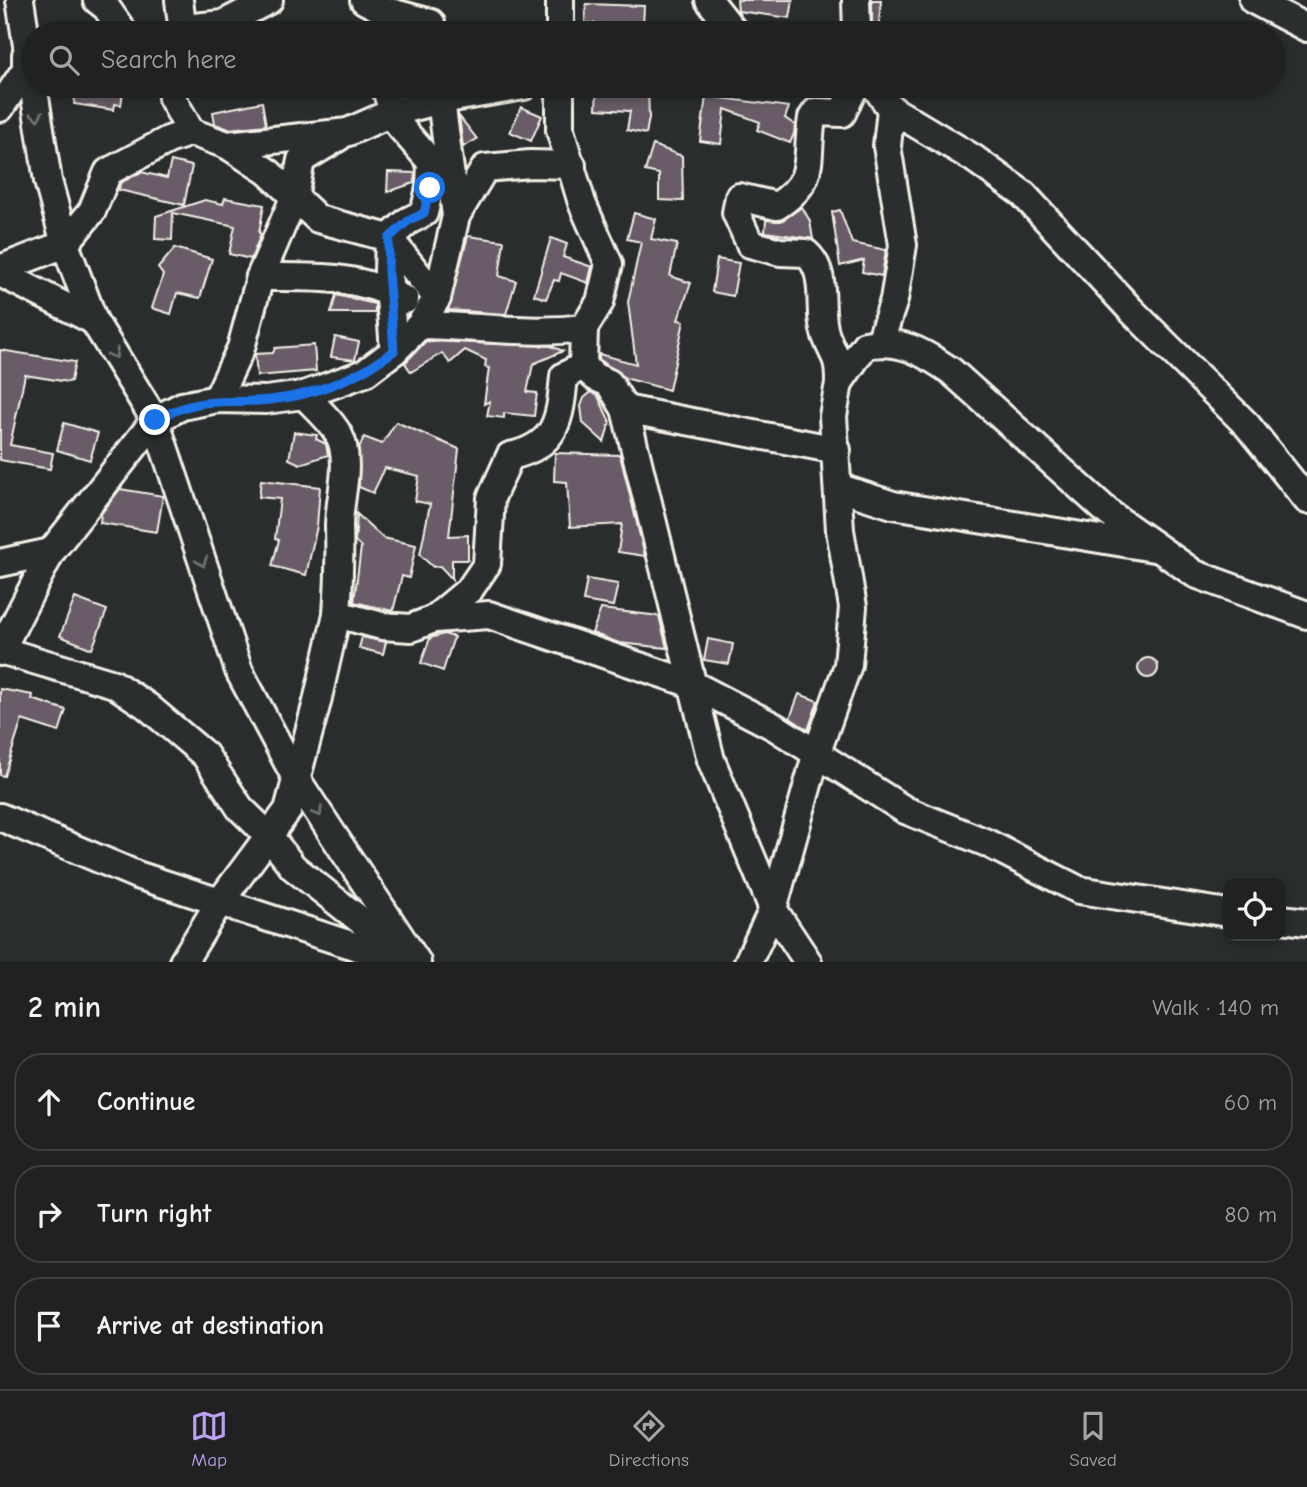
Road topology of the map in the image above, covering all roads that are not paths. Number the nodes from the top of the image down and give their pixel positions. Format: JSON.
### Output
{"nodes":[{"id":1,"x":97,"y":0,"type":"edge"},
{"id":2,"x":178,"y":0,"type":"edge"},
{"id":3,"x":269,"y":0,"type":"edge"},
{"id":4,"x":411,"y":0,"type":"edge"},
{"id":5,"x":560,"y":0,"type":"edge"},
{"id":6,"x":709,"y":0,"type":"edge"},
{"id":7,"x":856,"y":0,"type":"edge"},
{"id":8,"x":1253,"y":0,"type":"edge"},
{"id":9,"x":13,"y":9,"type":"edge"},
{"id":10,"x":377,"y":11,"type":"edge"},
{"id":11,"x":116,"y":21,"type":"edge"},
{"id":12,"x":182,"y":21,"type":"edge"},
{"id":13,"x":229,"y":21,"type":"edge"},
{"id":14,"x":412,"y":21,"type":"edge"},
{"id":15,"x":430,"y":21,"type":"edge"},
{"id":16,"x":560,"y":21,"type":"edge"},
{"id":17,"x":726,"y":21,"type":"edge"},
{"id":18,"x":857,"y":21,"type":"edge"},
{"id":19,"x":1307,"y":28,"type":"edge"},
{"id":20,"x":21,"y":34,"type":"edge"},
{"id":21,"x":21,"y":76,"type":"edge"},
{"id":22,"x":34,"y":98,"type":"edge"},
{"id":23,"x":172,"y":98,"type":"edge"},
{"id":24,"x":388,"y":98,"type":"edge"},
{"id":25,"x":449,"y":98,"type":"edge"},
{"id":26,"x":560,"y":98,"type":"edge"},
{"id":27,"x":849,"y":98,"type":"edge"},
{"id":28,"x":883,"y":98,"type":"edge"},
{"id":29,"x":441,"y":100,"type":"junction"},
{"id":30,"x":0,"y":108,"type":"edge"},
{"id":31,"x":891,"y":109,"type":"junction"},
{"id":32,"x":391,"y":113,"type":"junction"},
{"id":33,"x":191,"y":132,"type":"junction"},
{"id":34,"x":348,"y":132,"type":"junction"},
{"id":35,"x":227,"y":145,"type":"junction"},
{"id":36,"x":572,"y":166,"type":"junction"},
{"id":37,"x":294,"y":198,"type":"junction"},
{"id":38,"x":456,"y":216,"type":"junction"},
{"id":39,"x":389,"y":238,"type":"junction"},
{"id":40,"x":65,"y":244,"type":"junction"},
{"id":41,"x":0,"y":271,"type":"edge"},
{"id":42,"x":260,"y":277,"type":"junction"},
{"id":43,"x":391,"y":292,"type":"junction"},
{"id":44,"x":428,"y":312,"type":"junction"},
{"id":45,"x":94,"y":321,"type":"junction"},
{"id":46,"x":584,"y":328,"type":"junction"},
{"id":47,"x":880,"y":342,"type":"junction"},
{"id":48,"x":394,"y":351,"type":"junction"},
{"id":49,"x":583,"y":366,"type":"junction"},
{"id":50,"x":839,"y":383,"type":"junction"},
{"id":51,"x":304,"y":395,"type":"junction"},
{"id":52,"x":217,"y":400,"type":"junction"},
{"id":53,"x":625,"y":409,"type":"junction"},
{"id":54,"x":155,"y":420,"type":"junction"},
{"id":55,"x":837,"y":450,"type":"junction"},
{"id":56,"x":840,"y":488,"type":"junction"},
{"id":57,"x":1307,"y":500,"type":"edge"},
{"id":58,"x":1159,"y":548,"type":"junction"},
{"id":59,"x":51,"y":552,"type":"junction"},
{"id":60,"x":0,"y":563,"type":"edge"},
{"id":61,"x":337,"y":614,"type":"junction"},
{"id":62,"x":1307,"y":615,"type":"edge"},
{"id":63,"x":434,"y":619,"type":"junction"},
{"id":64,"x":0,"y":651,"type":"edge"},
{"id":65,"x":692,"y":684,"type":"junction"},
{"id":66,"x":817,"y":752,"type":"junction"},
{"id":67,"x":297,"y":780,"type":"junction"},
{"id":68,"x":0,"y":817,"type":"edge"},
{"id":69,"x":270,"y":837,"type":"junction"},
{"id":70,"x":219,"y":903,"type":"junction"},
{"id":71,"x":773,"y":909,"type":"junction"},
{"id":72,"x":1223,"y":912,"type":"edge"},
{"id":73,"x":1286,"y":920,"type":"edge"},
{"id":74,"x":1307,"y":922,"type":"edge"},
{"id":75,"x":183,"y":962,"type":"edge"},
{"id":76,"x":402,"y":962,"type":"edge"},
{"id":77,"x":415,"y":962,"type":"edge"},
{"id":78,"x":748,"y":962,"type":"edge"},
{"id":79,"x":807,"y":962,"type":"edge"}],
"edges":[{"from":1,"to":11,"type":"street"},
{"from":2,"to":12,"type":"street"},
{"from":3,"to":13,"type":"street"},
{"from":4,"to":15,"type":"street"},
{"from":5,"to":16,"type":"street"},
{"from":6,"to":17,"type":"street"},
{"from":7,"to":18,"type":"street"},
{"from":8,"to":19,"type":"street"},
{"from":9,"to":20,"type":"street"},
{"from":10,"to":14,"type":"street"},
{"from":21,"to":30,"type":"street"},
{"from":22,"to":40,"type":"street","one_way":true},
{"from":23,"to":33,"type":"street"},
{"from":24,"to":32,"type":"street"},
{"from":25,"to":29,"type":"street"},
{"from":26,"to":36,"type":"street"},
{"from":27,"to":50,"type":"street"},
{"from":28,"to":31,"type":"street"},
{"from":29,"to":32,"type":"street"},
{"from":29,"to":38,"type":"street"},
{"from":31,"to":47,"type":"street"},
{"from":31,"to":57,"type":"street"},
{"from":32,"to":34,"type":"street"},
{"from":32,"to":39,"type":"street"},
{"from":33,"to":35,"type":"street"},
{"from":33,"to":40,"type":"street"},
{"from":34,"to":35,"type":"street"},
{"from":34,"to":37,"type":"street"},
{"from":35,"to":37,"type":"street"},
{"from":36,"to":38,"type":"street"},
{"from":36,"to":46,"type":"street"},
{"from":37,"to":39,"type":"street"},
{"from":37,"to":42,"type":"street"},
{"from":38,"to":44,"type":"street"},
{"from":39,"to":43,"type":"street"},
{"from":39,"to":44,"type":"street"},
{"from":40,"to":41,"type":"street"},
{"from":40,"to":45,"type":"street"},
{"from":41,"to":45,"type":"street"},
{"from":42,"to":43,"type":"street"},
{"from":42,"to":52,"type":"street"},
{"from":43,"to":44,"type":"street"},
{"from":43,"to":48,"type":"street"},
{"from":44,"to":46,"type":"street"},
{"from":44,"to":48,"type":"street"},
{"from":45,"to":54,"type":"street","one_way":true},
{"from":46,"to":49,"type":"street"},
{"from":47,"to":50,"type":"street"},
{"from":47,"to":58,"type":"street"},
{"from":48,"to":51,"type":"street"},
{"from":49,"to":53,"type":"street"},
{"from":49,"to":63,"type":"street"},
{"from":50,"to":55,"type":"street"},
{"from":51,"to":52,"type":"street"},
{"from":51,"to":61,"type":"street"},
{"from":52,"to":54,"type":"street"},
{"from":53,"to":55,"type":"street"},
{"from":53,"to":65,"type":"street"},
{"from":54,"to":59,"type":"street"},
{"from":54,"to":67,"type":"street","one_way":true},
{"from":55,"to":56,"type":"street"},
{"from":56,"to":58,"type":"street"},
{"from":56,"to":66,"type":"street"},
{"from":58,"to":62,"type":"street"},
{"from":59,"to":60,"type":"street"},
{"from":59,"to":64,"type":"street"},
{"from":61,"to":63,"type":"street"},
{"from":61,"to":67,"type":"street"},
{"from":63,"to":65,"type":"street"},
{"from":64,"to":69,"type":"street"},
{"from":65,"to":66,"type":"street"},
{"from":65,"to":71,"type":"street"},
{"from":66,"to":71,"type":"street"},
{"from":66,"to":72,"type":"street"},
{"from":67,"to":69,"type":"street"},
{"from":67,"to":77,"type":"street","one_way":true},
{"from":68,"to":70,"type":"street"},
{"from":69,"to":70,"type":"street"},
{"from":69,"to":77,"type":"street"},
{"from":70,"to":75,"type":"street"},
{"from":70,"to":76,"type":"street"},
{"from":71,"to":78,"type":"street"},
{"from":71,"to":79,"type":"street"},
{"from":73,"to":74,"type":"street"}]}
